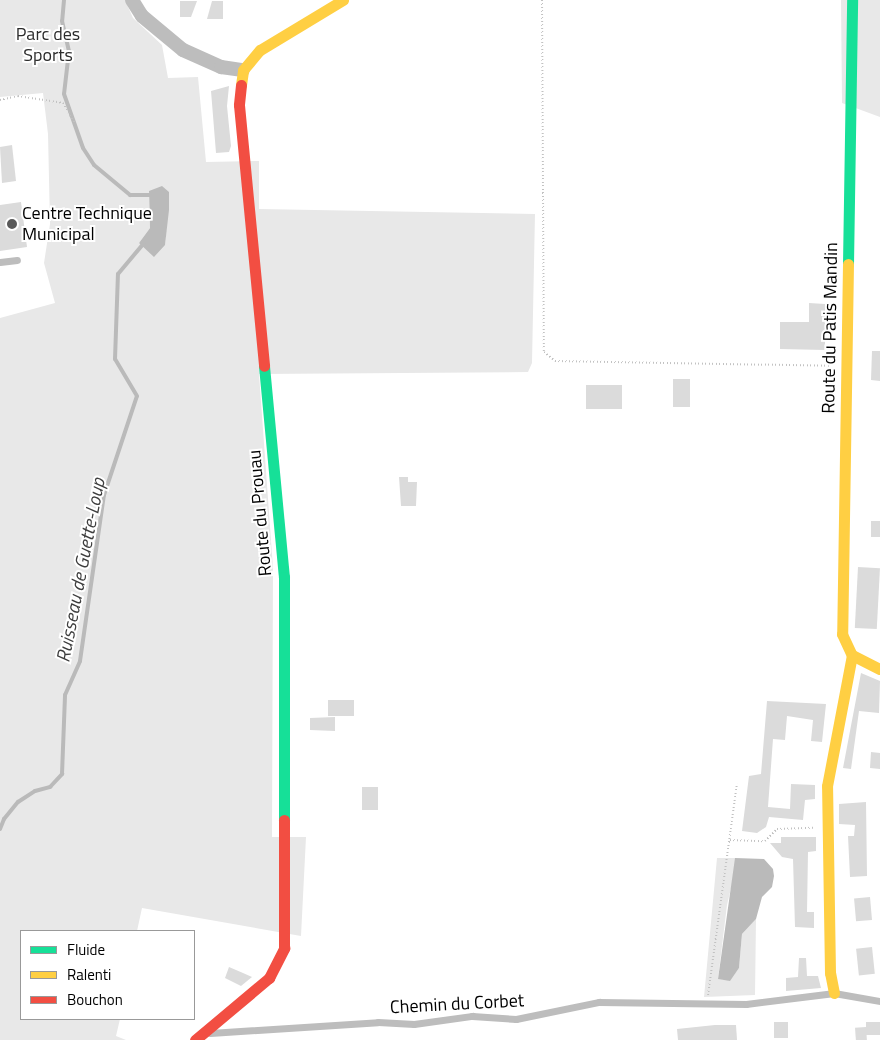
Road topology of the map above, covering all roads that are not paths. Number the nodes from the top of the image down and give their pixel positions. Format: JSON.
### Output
{"nodes":[{"id":1,"x":132,"y":0,"type":"edge"},
{"id":2,"x":343,"y":0,"type":"edge"},
{"id":3,"x":852,"y":0,"type":"edge"},
{"id":4,"x":243,"y":70,"type":"junction"},
{"id":5,"x":18,"y":260,"type":"dead end"},
{"id":6,"x":0,"y":262,"type":"edge"},
{"id":7,"x":852,"y":655,"type":"junction"},
{"id":8,"x":880,"y":669,"type":"edge"},
{"id":9,"x":834,"y":993,"type":"junction"},
{"id":10,"x":880,"y":1001,"type":"edge"},
{"id":11,"x":198,"y":1037,"type":"edge"}],
"edges":[{"from":1,"to":4,"type":"street"},
{"from":2,"to":4,"type":"street"},
{"from":3,"to":7,"type":"street","name":"Route du Patis Mandin"},
{"from":4,"to":11,"type":"street","name":"Route du Prouau"},
{"from":5,"to":6,"type":"lane"},
{"from":7,"to":8,"type":"street"},
{"from":7,"to":9,"type":"street"},
{"from":9,"to":10,"type":"lane","name":"Chemin du Corbet"},
{"from":9,"to":11,"type":"lane","name":"Chemin du Corbet"}]}
